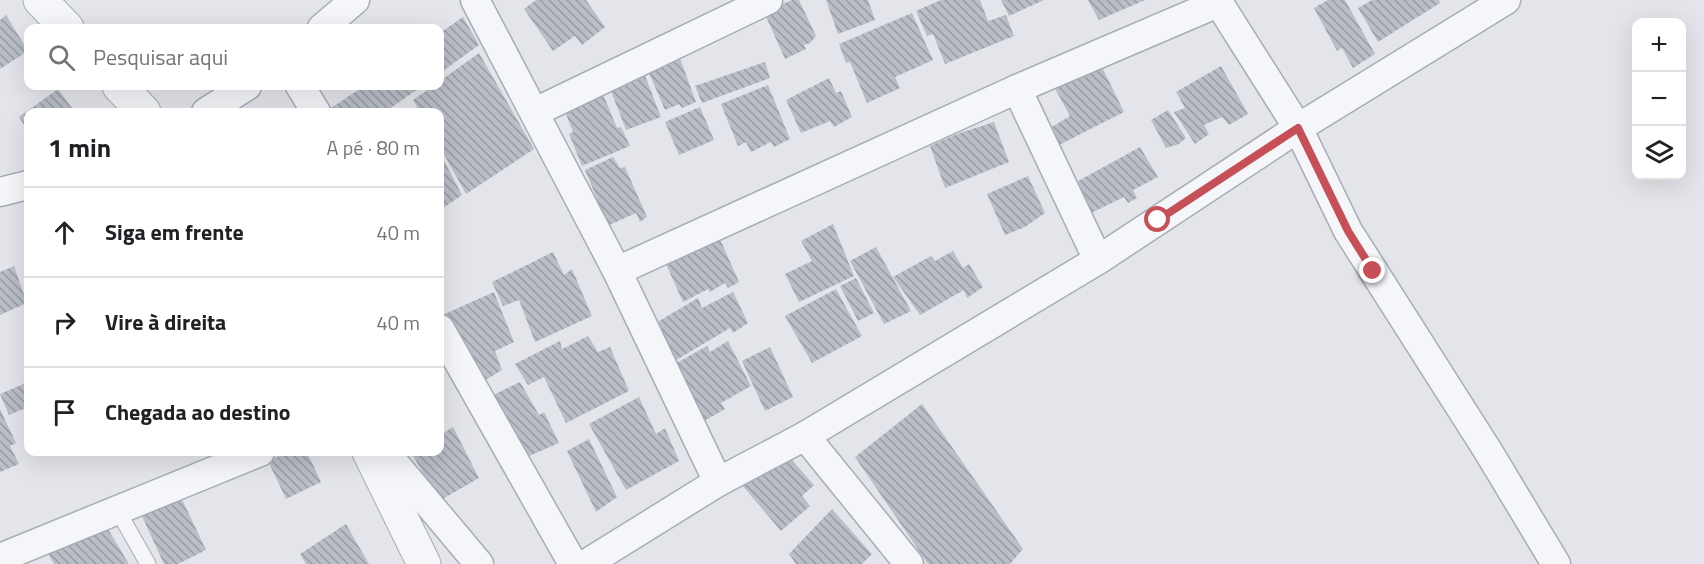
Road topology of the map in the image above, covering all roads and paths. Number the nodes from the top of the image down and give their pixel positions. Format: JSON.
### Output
{"nodes":[{"id":1,"x":40,"y":0,"type":"edge"},
{"id":2,"x":355,"y":0,"type":"edge"},
{"id":3,"x":475,"y":0,"type":"edge"},
{"id":4,"x":768,"y":0,"type":"edge"},
{"id":5,"x":1218,"y":1,"type":"edge"},
{"id":6,"x":1498,"y":2,"type":"edge"},
{"id":7,"x":62,"y":24,"type":"edge"},
{"id":8,"x":327,"y":24,"type":"edge"},
{"id":9,"x":1017,"y":89,"type":"junction"},
{"id":10,"x":123,"y":90,"type":"edge"},
{"id":11,"x":241,"y":90,"type":"edge"},
{"id":12,"x":302,"y":90,"type":"edge"},
{"id":13,"x":140,"y":108,"type":"edge"},
{"id":14,"x":212,"y":108,"type":"edge"},
{"id":15,"x":314,"y":108,"type":"edge"},
{"id":16,"x":535,"y":112,"type":"junction"},
{"id":17,"x":1298,"y":128,"type":"junction"},
{"id":18,"x":24,"y":186,"type":"edge"},
{"id":19,"x":0,"y":192,"type":"edge"},
{"id":20,"x":1098,"y":260,"type":"junction"},
{"id":21,"x":617,"y":271,"type":"junction"},
{"id":22,"x":444,"y":336,"type":"edge"},
{"id":23,"x":805,"y":436,"type":"junction"},
{"id":24,"x":250,"y":456,"type":"edge"},
{"id":25,"x":371,"y":456,"type":"edge"},
{"id":26,"x":388,"y":456,"type":"edge"},
{"id":27,"x":718,"y":482,"type":"junction"},
{"id":28,"x":118,"y":511,"type":"junction"},
{"id":29,"x":0,"y":558,"type":"edge"},
{"id":30,"x":148,"y":564,"type":"edge"},
{"id":31,"x":424,"y":564,"type":"edge"},
{"id":32,"x":479,"y":564,"type":"edge"},
{"id":33,"x":573,"y":564,"type":"edge"},
{"id":34,"x":586,"y":564,"type":"edge"},
{"id":35,"x":909,"y":564,"type":"edge"},
{"id":36,"x":1556,"y":564,"type":"edge"}],
"edges":[{"from":1,"to":7,"type":"street"},
{"from":2,"to":8,"type":"street"},
{"from":3,"to":16,"type":"street"},
{"from":4,"to":16,"type":"street"},
{"from":5,"to":9,"type":"street"},
{"from":5,"to":17,"type":"street"},
{"from":6,"to":17,"type":"street"},
{"from":9,"to":20,"type":"street"},
{"from":9,"to":21,"type":"street"},
{"from":10,"to":13,"type":"street"},
{"from":11,"to":14,"type":"street"},
{"from":12,"to":15,"type":"street"},
{"from":16,"to":21,"type":"street"},
{"from":17,"to":20,"type":"street"},
{"from":17,"to":36,"type":"street"},
{"from":18,"to":19,"type":"street"},
{"from":20,"to":23,"type":"street"},
{"from":21,"to":27,"type":"street"},
{"from":22,"to":33,"type":"street"},
{"from":23,"to":27,"type":"street"},
{"from":23,"to":35,"type":"street"},
{"from":24,"to":28,"type":"street"},
{"from":25,"to":31,"type":"street"},
{"from":26,"to":32,"type":"street"},
{"from":27,"to":34,"type":"street"},
{"from":28,"to":29,"type":"street"},
{"from":28,"to":30,"type":"lane"}]}
